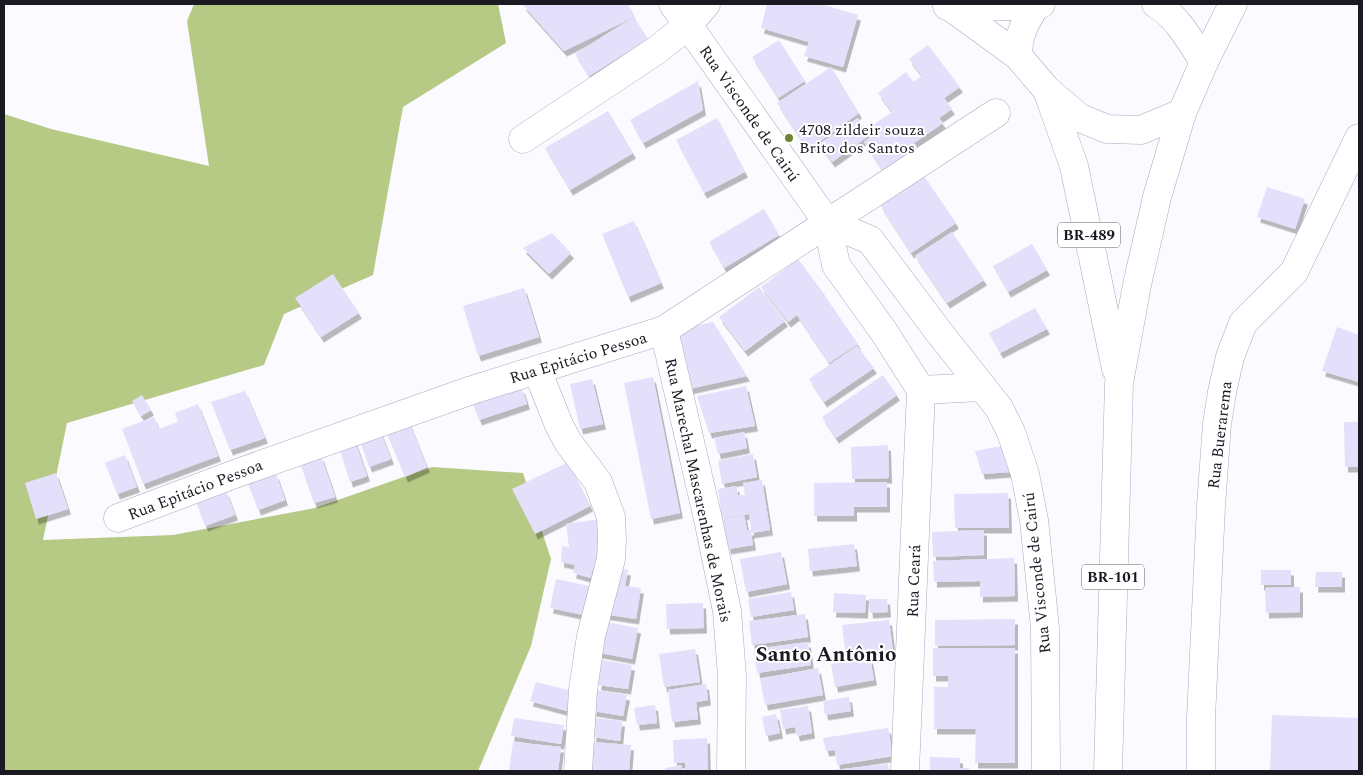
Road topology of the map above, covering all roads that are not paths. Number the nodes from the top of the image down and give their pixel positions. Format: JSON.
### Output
{"nodes":[{"id":1,"x":706,"y":4,"type":"edge"},
{"id":2,"x":1156,"y":4,"type":"edge"},
{"id":3,"x":1233,"y":4,"type":"edge"},
{"id":4,"x":1038,"y":5,"type":"edge"},
{"id":5,"x":945,"y":6,"type":"edge"},
{"id":6,"x":681,"y":14,"type":"edge"},
{"id":7,"x":1018,"y":56,"type":"junction"},
{"id":8,"x":1204,"y":62,"type":"junction"},
{"id":9,"x":1046,"y":90,"type":"junction"},
{"id":10,"x":996,"y":113,"type":"dead end"},
{"id":11,"x":1182,"y":113,"type":"junction"},
{"id":12,"x":1359,"y":138,"type":"edge"},
{"id":13,"x":523,"y":140,"type":"dead end"},
{"id":14,"x":827,"y":222,"type":"junction"},
{"id":15,"x":664,"y":330,"type":"junction"},
{"id":16,"x":537,"y":370,"type":"junction"},
{"id":17,"x":1118,"y":383,"type":"junction"},
{"id":18,"x":982,"y":387,"type":"junction"},
{"id":19,"x":921,"y":390,"type":"junction"},
{"id":20,"x":118,"y":518,"type":"dead end"},
{"id":21,"x":578,"y":771,"type":"edge"},
{"id":22,"x":731,"y":771,"type":"edge"},
{"id":23,"x":905,"y":771,"type":"edge"},
{"id":24,"x":1046,"y":771,"type":"edge"},
{"id":25,"x":1108,"y":771,"type":"edge"},
{"id":26,"x":1201,"y":771,"type":"edge"}],
"edges":[{"from":1,"to":6,"type":"main road"},
{"from":2,"to":8,"type":"main road"},
{"from":3,"to":8,"type":"main road","number":"BR-101"},
{"from":4,"to":5,"type":"main road","number":"BR-489"},
{"from":4,"to":7,"type":"main road"},
{"from":5,"to":7,"type":"main road","number":"BR-489"},
{"from":6,"to":13,"type":"main road"},
{"from":6,"to":14,"type":"main road","name":"Rua Visconde de Cairú"},
{"from":7,"to":9,"type":"main road","number":"BR-489"},
{"from":8,"to":11,"type":"main road","number":"BR-101"},
{"from":9,"to":11,"type":"main road","number":"BR-489"},
{"from":9,"to":17,"type":"main road","number":"BR-489"},
{"from":10,"to":14,"type":"main road","name":"Rua Epitácio Pessoa"},
{"from":11,"to":17,"type":"main road","number":"BR-101"},
{"from":12,"to":26,"type":"main road","name":"Rua Buerarema"},
{"from":14,"to":15,"type":"main road","name":"Rua Epitácio Pessoa"},
{"from":14,"to":18,"type":"main road","name":"Rua Visconde de Cairú"},
{"from":14,"to":19,"type":"main road","name":"Rua Visconde de Cairú"},
{"from":15,"to":16,"type":"main road","name":"Rua Epitácio Pessoa"},
{"from":15,"to":22,"type":"main road","name":"Rua Marechal Mascarenhas de Morais"},
{"from":16,"to":20,"type":"main road","name":"Rua Epitácio Pessoa"},
{"from":16,"to":21,"type":"main road"},
{"from":17,"to":25,"type":"main road","number":"BR-101"},
{"from":18,"to":19,"type":"main road"},
{"from":18,"to":24,"type":"main road","name":"Rua Visconde de Cairú"},
{"from":19,"to":23,"type":"main road","name":"Rua Ceará"}]}
